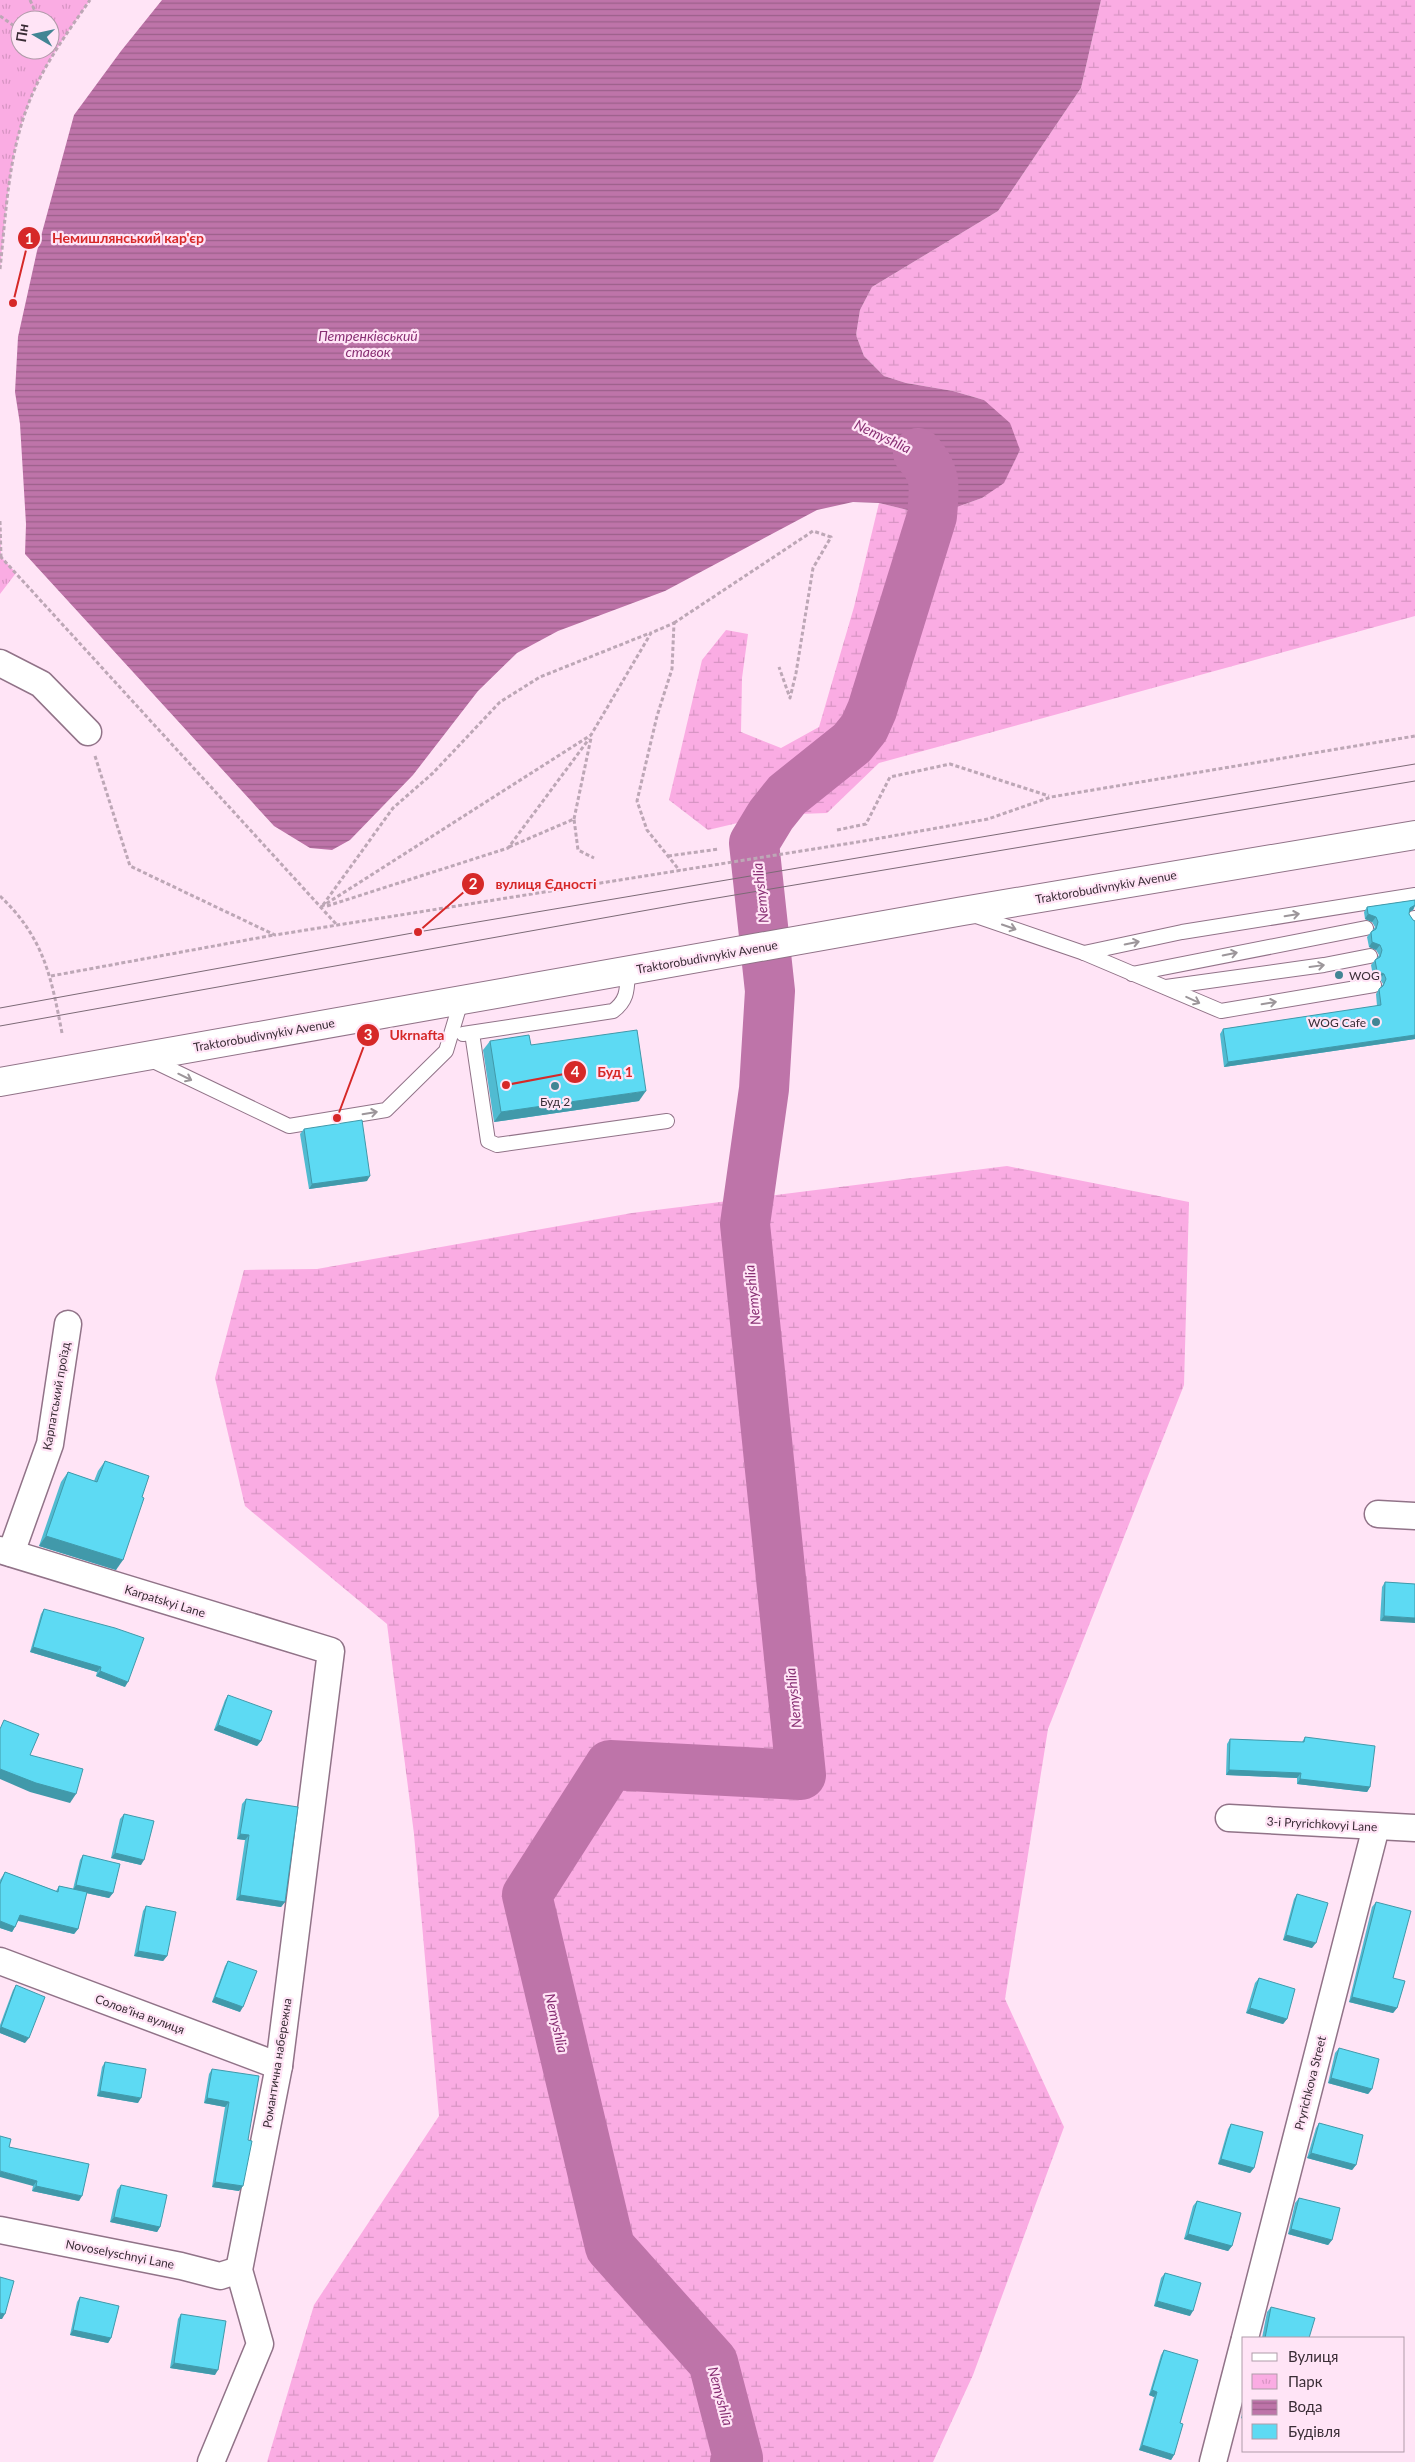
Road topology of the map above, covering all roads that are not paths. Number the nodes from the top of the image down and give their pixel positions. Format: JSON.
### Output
{"nodes":[{"id":1,"x":0,"y":663,"type":"edge"},
{"id":2,"x":88,"y":732,"type":"road end"},
{"id":3,"x":1415,"y":835,"type":"edge"},
{"id":4,"x":1415,"y":894,"type":"edge"},
{"id":5,"x":963,"y":911,"type":"junction"},
{"id":6,"x":1366,"y":928,"type":"dead end"},
{"id":7,"x":1084,"y":953,"type":"junction"},
{"id":8,"x":1370,"y":956,"type":"dead end"},
{"id":9,"x":628,"y":971,"type":"junction"},
{"id":10,"x":1131,"y":974,"type":"junction"},
{"id":11,"x":1374,"y":985,"type":"dead end"},
{"id":12,"x":1165,"y":987,"type":"junction"},
{"id":13,"x":461,"y":1001,"type":"junction"},
{"id":14,"x":472,"y":1033,"type":"junction"},
{"id":15,"x":450,"y":1036,"type":"junction"},
{"id":16,"x":141,"y":1056,"type":"junction"},
{"id":17,"x":0,"y":1082,"type":"edge"},
{"id":18,"x":667,"y":1121,"type":"dead end"},
{"id":19,"x":68,"y":1324,"type":"dead end"},
{"id":20,"x":1378,"y":1514,"type":"dead end"},
{"id":21,"x":1415,"y":1516,"type":"edge"},
{"id":22,"x":6,"y":1552,"type":"edge"},
{"id":23,"x":331,"y":1651,"type":"joint"},
{"id":24,"x":1229,"y":1818,"type":"dead end"},
{"id":25,"x":1376,"y":1827,"type":"junction"},
{"id":26,"x":1415,"y":1828,"type":"edge"},
{"id":27,"x":0,"y":1961,"type":"edge"},
{"id":28,"x":279,"y":2066,"type":"junction"},
{"id":29,"x":0,"y":2230,"type":"edge"},
{"id":30,"x":239,"y":2270,"type":"junction"},
{"id":31,"x":1245,"y":2337,"type":"edge"},
{"id":32,"x":1242,"y":2350,"type":"edge"},
{"id":33,"x":211,"y":2462,"type":"edge"},
{"id":34,"x":1213,"y":2462,"type":"edge"}],
"edges":[{"from":1,"to":2,"type":"street"},
{"from":3,"to":5,"type":"main road","name":"Traktorobudivnykiv Avenue"},
{"from":7,"to":4,"type":"lane","one_way":true},
{"from":5,"to":7,"type":"lane","one_way":true},
{"from":5,"to":9,"type":"main road","name":"Traktorobudivnykiv Avenue"},
{"from":10,"to":6,"type":"lane","one_way":true},
{"from":7,"to":10,"type":"lane"},
{"from":12,"to":8,"type":"lane","one_way":true},
{"from":9,"to":13,"type":"main road","name":"Traktorobudivnykiv Avenue"},
{"from":9,"to":14,"type":"lane"},
{"from":10,"to":12,"type":"lane"},
{"from":12,"to":11,"type":"lane","one_way":true},
{"from":13,"to":15,"type":"lane"},
{"from":13,"to":16,"type":"main road","name":"Traktorobudivnykiv Avenue"},
{"from":14,"to":15,"type":"lane"},
{"from":14,"to":18,"type":"lane"},
{"from":16,"to":15,"type":"lane","one_way":true},
{"from":16,"to":17,"type":"main road","name":"Traktorobudivnykiv Avenue"},
{"from":19,"to":22,"type":"street","name":"Карпатський проїзд"},
{"from":20,"to":21,"type":"street"},
{"from":22,"to":23,"type":"street","name":"Karpatskyi Lane"},
{"from":23,"to":28,"type":"street","name":"Романтична набережна"},
{"from":24,"to":25,"type":"street","name":"3-i Pryrichkovyi Lane"},
{"from":25,"to":26,"type":"street","name":"3-i Pryrichkovyi Lane"},
{"from":25,"to":31,"type":"street","name":"Pryrichkova Street"},
{"from":27,"to":28,"type":"street","name":"Солов'їна вулиця"},
{"from":28,"to":30,"type":"street","name":"Романтична набережна"},
{"from":29,"to":30,"type":"street","name":"Novoselyschnyi Lane"},
{"from":30,"to":33,"type":"street","name":"Романтична набережна"},
{"from":32,"to":34,"type":"street"}]}
